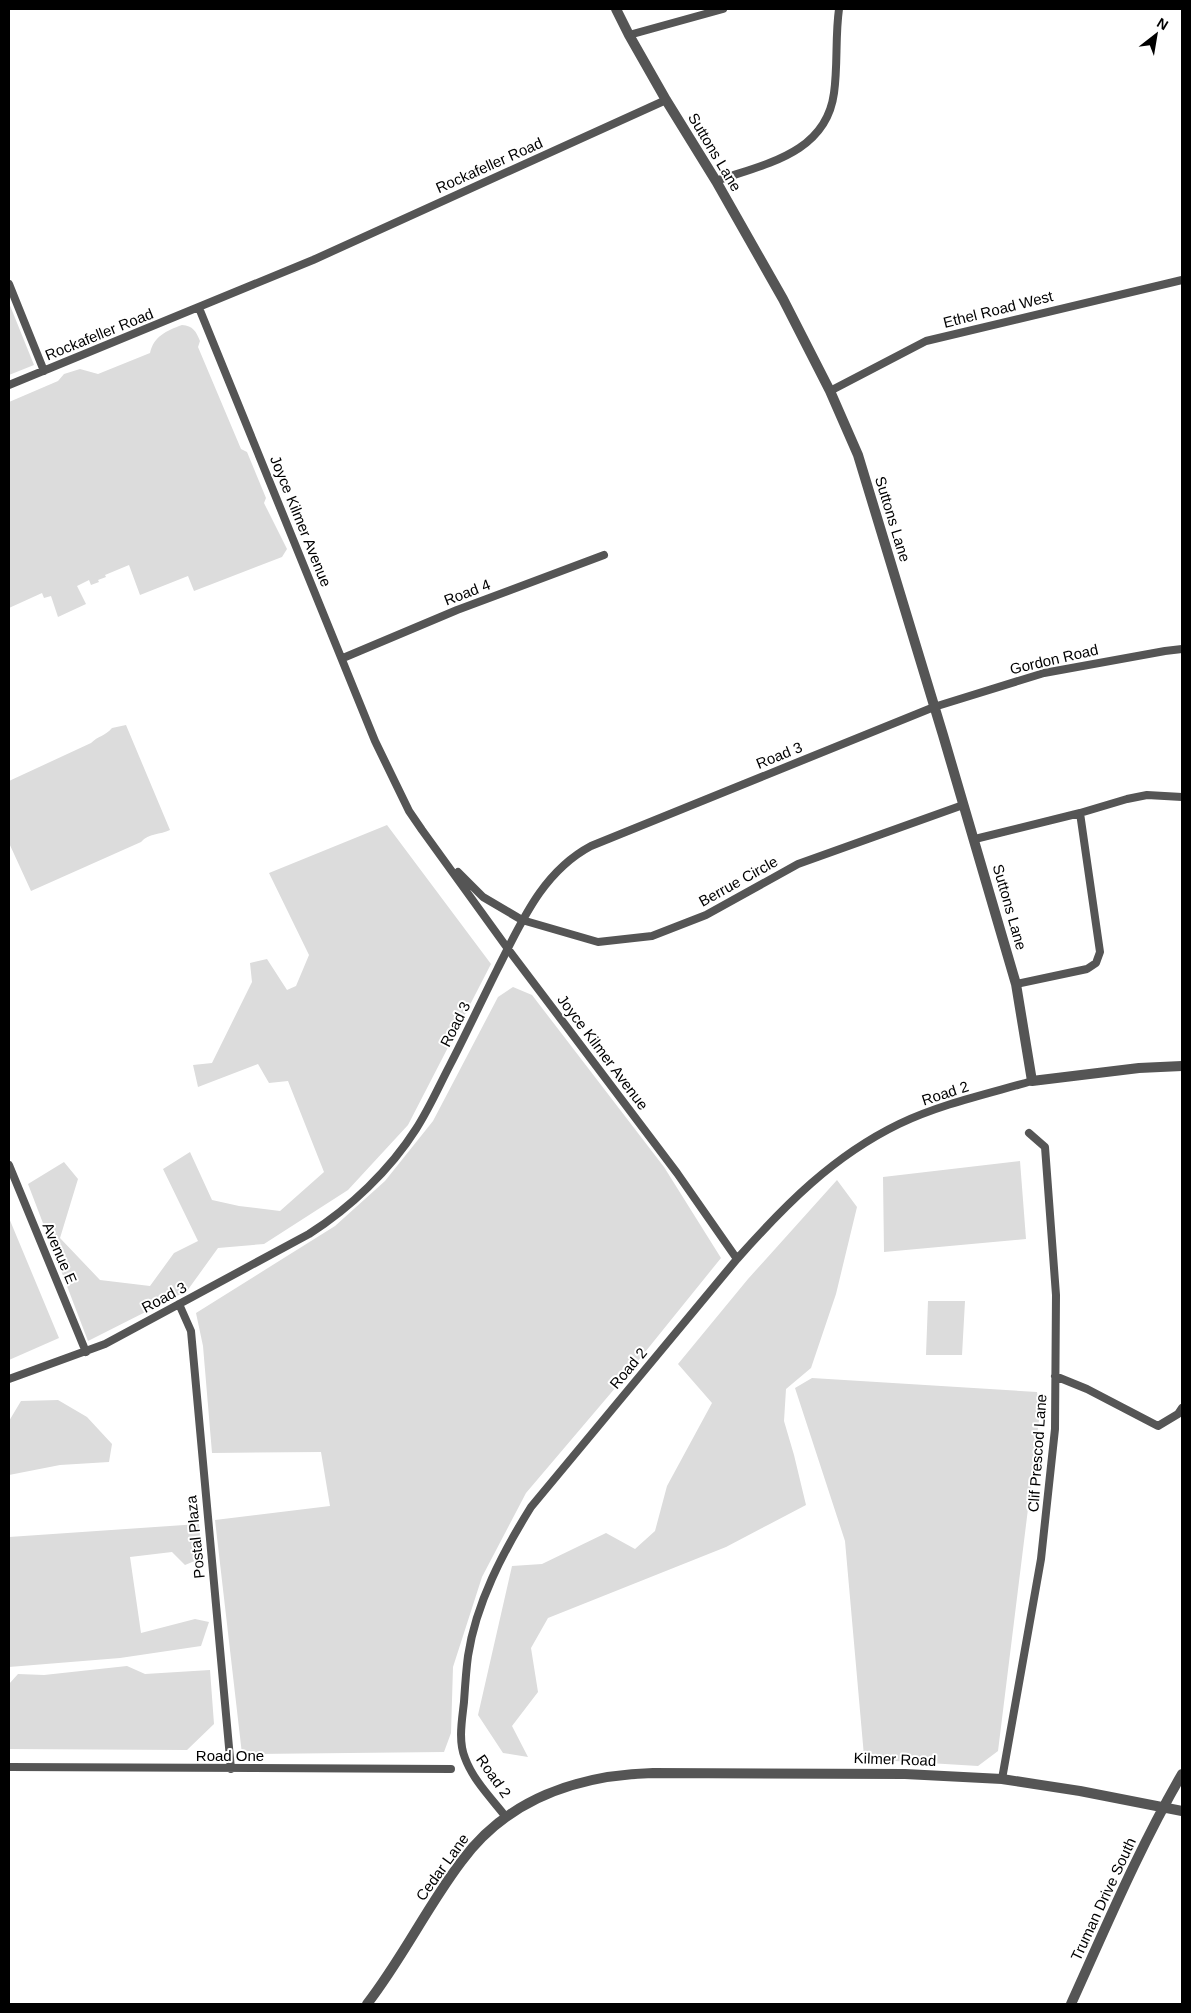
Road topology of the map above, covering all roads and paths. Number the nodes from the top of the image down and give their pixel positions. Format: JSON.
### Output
{"nodes":[{"id":1,"x":616,"y":9,"type":"edge"},
{"id":2,"x":722,"y":9,"type":"edge"},
{"id":3,"x":839,"y":9,"type":"edge"},
{"id":4,"x":629,"y":35,"type":"junction"},
{"id":5,"x":666,"y":100,"type":"junction"},
{"id":6,"x":716,"y":181,"type":"junction"},
{"id":7,"x":1182,"y":280,"type":"edge"},
{"id":8,"x":9,"y":284,"type":"edge"},
{"id":9,"x":199,"y":308,"type":"junction"},
{"id":10,"x":44,"y":371,"type":"junction"},
{"id":11,"x":9,"y":385,"type":"edge"},
{"id":12,"x":830,"y":391,"type":"junction"},
{"id":13,"x":604,"y":555,"type":"dead end"},
{"id":14,"x":1182,"y":649,"type":"edge"},
{"id":15,"x":343,"y":658,"type":"junction"},
{"id":16,"x":934,"y":707,"type":"junction"},
{"id":17,"x":1182,"y":797,"type":"edge"},
{"id":18,"x":963,"y":805,"type":"junction"},
{"id":19,"x":1080,"y":813,"type":"junction"},
{"id":20,"x":975,"y":839,"type":"junction"},
{"id":21,"x":446,"y":861,"type":"junction"},
{"id":22,"x":522,"y":920,"type":"junction"},
{"id":23,"x":508,"y":949,"type":"junction"},
{"id":24,"x":1016,"y":984,"type":"junction"},
{"id":25,"x":1182,"y":1066,"type":"edge"},
{"id":26,"x":1032,"y":1081,"type":"junction"},
{"id":27,"x":1029,"y":1133,"type":"dead end"},
{"id":28,"x":9,"y":1165,"type":"edge"},
{"id":29,"x":737,"y":1259,"type":"junction"},
{"id":30,"x":180,"y":1304,"type":"junction"},
{"id":31,"x":86,"y":1352,"type":"junction"},
{"id":32,"x":1055,"y":1376,"type":"junction"},
{"id":33,"x":9,"y":1379,"type":"edge"},
{"id":34,"x":1182,"y":1408,"type":"edge"},
{"id":35,"x":9,"y":1767,"type":"edge"},
{"id":36,"x":231,"y":1769,"type":"junction"},
{"id":37,"x":451,"y":1770,"type":"dead end"},
{"id":38,"x":1182,"y":1774,"type":"edge"},
{"id":39,"x":603,"y":1777,"type":"joint"},
{"id":40,"x":1002,"y":1779,"type":"junction"},
{"id":41,"x":1163,"y":1806,"type":"junction"},
{"id":42,"x":1182,"y":1811,"type":"edge"},
{"id":43,"x":506,"y":1817,"type":"junction"},
{"id":44,"x":367,"y":2004,"type":"edge"},
{"id":45,"x":1071,"y":2004,"type":"edge"}],
"edges":[{"from":1,"to":4,"type":"street","name":"Suttons Lane"},
{"from":2,"to":4,"type":"street"},
{"from":3,"to":6,"type":"street"},
{"from":4,"to":5,"type":"street","name":"Suttons Lane"},
{"from":5,"to":6,"type":"street","name":"Suttons Lane"},
{"from":5,"to":9,"type":"street","name":"Rockafeller Road"},
{"from":6,"to":12,"type":"street","name":"Suttons Lane"},
{"from":7,"to":12,"type":"street","name":"Ethel Road West"},
{"from":8,"to":10,"type":"street"},
{"from":9,"to":10,"type":"street","name":"Rockafeller Road"},
{"from":9,"to":15,"type":"street","name":"Joyce Kilmer Avenue"},
{"from":10,"to":11,"type":"street","name":"Rockafeller Road"},
{"from":12,"to":16,"type":"street","name":"Suttons Lane"},
{"from":13,"to":15,"type":"street","name":"Road 4"},
{"from":14,"to":16,"type":"street","name":"Gordon Road"},
{"from":15,"to":21,"type":"street","name":"Joyce Kilmer Avenue"},
{"from":16,"to":18,"type":"street","name":"Suttons Lane"},
{"from":16,"to":22,"type":"street","name":"Road 3"},
{"from":17,"to":19,"type":"street"},
{"from":18,"to":20,"type":"street","name":"Suttons Lane"},
{"from":18,"to":22,"type":"street","name":"Berrue Circle"},
{"from":19,"to":20,"type":"street"},
{"from":19,"to":24,"type":"street"},
{"from":20,"to":24,"type":"street","name":"Suttons Lane"},
{"from":21,"to":22,"type":"street","name":"Joyce Kilmer Avenue"},
{"from":21,"to":23,"type":"street","name":"Joyce Kilmer Avenue"},
{"from":22,"to":23,"type":"street","name":"Road 3"},
{"from":23,"to":29,"type":"street","name":"Joyce Kilmer Avenue"},
{"from":23,"to":30,"type":"street","name":"Road 3"},
{"from":24,"to":26,"type":"street","name":"Suttons Lane"},
{"from":25,"to":26,"type":"street"},
{"from":26,"to":29,"type":"street","name":"Road 2"},
{"from":27,"to":32,"type":"street","name":"Clif Prescod Lane"},
{"from":28,"to":31,"type":"street","name":"Avenue E"},
{"from":29,"to":43,"type":"street","name":"Road 2"},
{"from":30,"to":31,"type":"street","name":"Road 3"},
{"from":30,"to":36,"type":"street","name":"Postal Plaza"},
{"from":31,"to":33,"type":"street","name":"Road 3"},
{"from":32,"to":34,"type":"street"},
{"from":32,"to":40,"type":"street","name":"Clif Prescod Lane"},
{"from":35,"to":36,"type":"street","name":"Road One"},
{"from":36,"to":37,"type":"street","name":"Road One"},
{"from":38,"to":41,"type":"street","name":"Truman Drive South"},
{"from":39,"to":40,"type":"street","name":"Kilmer Road"},
{"from":39,"to":43,"type":"street","name":"Cedar Lane"},
{"from":40,"to":41,"type":"street","name":"Kilmer Road"},
{"from":41,"to":42,"type":"street","name":"Kilmer Road"},
{"from":41,"to":45,"type":"street","name":"Truman Drive South"},
{"from":43,"to":44,"type":"street","name":"Cedar Lane"}]}
